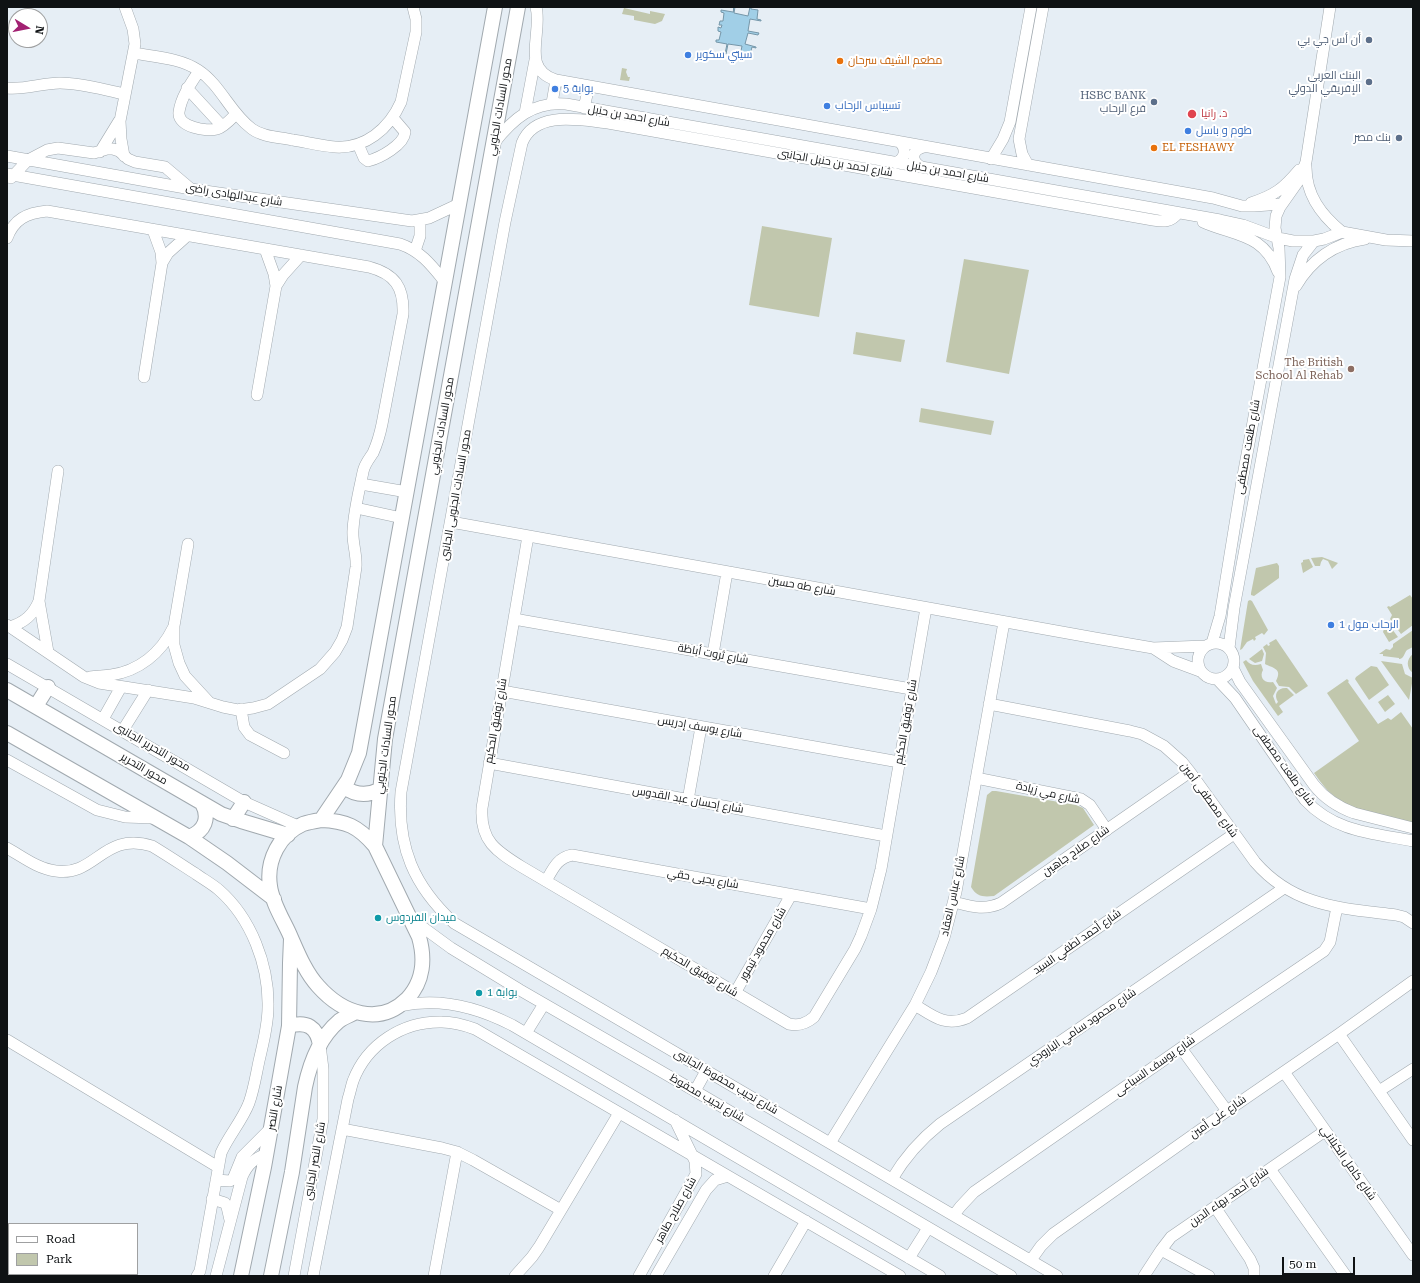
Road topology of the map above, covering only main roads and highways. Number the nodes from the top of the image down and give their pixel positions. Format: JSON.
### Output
{"nodes":[{"id":1,"x":495,"y":7,"type":"edge"},
{"id":2,"x":518,"y":7,"type":"edge"},
{"id":3,"x":48,"y":687,"type":"road end"},
{"id":4,"x":7,"y":690,"type":"edge"},
{"id":5,"x":36,"y":706,"type":"junction"},
{"id":6,"x":7,"y":733,"type":"edge"},
{"id":7,"x":344,"y":787,"type":"junction"},
{"id":8,"x":379,"y":790,"type":"junction"},
{"id":9,"x":244,"y":802,"type":"road end"},
{"id":10,"x":202,"y":803,"type":"junction"},
{"id":11,"x":234,"y":818,"type":"junction"},
{"id":12,"x":321,"y":820,"type":"junction"},
{"id":13,"x":293,"y":830,"type":"junction"},
{"id":14,"x":189,"y":838,"type":"junction"},
{"id":15,"x":375,"y":846,"type":"junction"},
{"id":16,"x":274,"y":899,"type":"junction"},
{"id":17,"x":291,"y":938,"type":"junction"},
{"id":18,"x":356,"y":1012,"type":"junction"},
{"id":19,"x":289,"y":1026,"type":"junction"},
{"id":20,"x":320,"y":1045,"type":"junction"},
{"id":21,"x":241,"y":1276,"type":"edge"},
{"id":22,"x":271,"y":1276,"type":"edge"}],
"edges":[{"from":1,"to":7,"type":"main road","name":"محور السادات الجنوبي"},
{"from":2,"to":8,"type":"main road","name":"محور السادات الجنوبي"},
{"from":3,"to":5,"type":"main road"},
{"from":4,"to":5,"type":"main road","name":"محور التحرير"},
{"from":5,"to":10,"type":"main road","name":"محور التحرير"},
{"from":6,"to":14,"type":"main road"},
{"from":7,"to":8,"type":"main road"},
{"from":7,"to":12,"type":"main road","name":"محور السادات الجنوبي"},
{"from":8,"to":15,"type":"main road","name":"محور السادات الجنوبي"},
{"from":9,"to":11,"type":"main road"},
{"from":10,"to":11,"type":"main road","name":"محور التحرير"},
{"from":10,"to":14,"type":"main road"},
{"from":11,"to":13,"type":"main road","name":"محور التحرير"},
{"from":12,"to":13,"type":"main road"},
{"from":12,"to":15,"type":"main road"},
{"from":13,"to":16,"type":"main road"},
{"from":14,"to":16,"type":"main road"},
{"from":15,"to":18,"type":"main road"},
{"from":16,"to":17,"type":"main road"},
{"from":17,"to":18,"type":"main road"},
{"from":17,"to":19,"type":"main road","name":"شارع النصر"},
{"from":18,"to":20,"type":"main road"},
{"from":19,"to":20,"type":"main road"},
{"from":19,"to":21,"type":"main road","name":"شارع النصر"},
{"from":20,"to":22,"type":"main road"}]}
